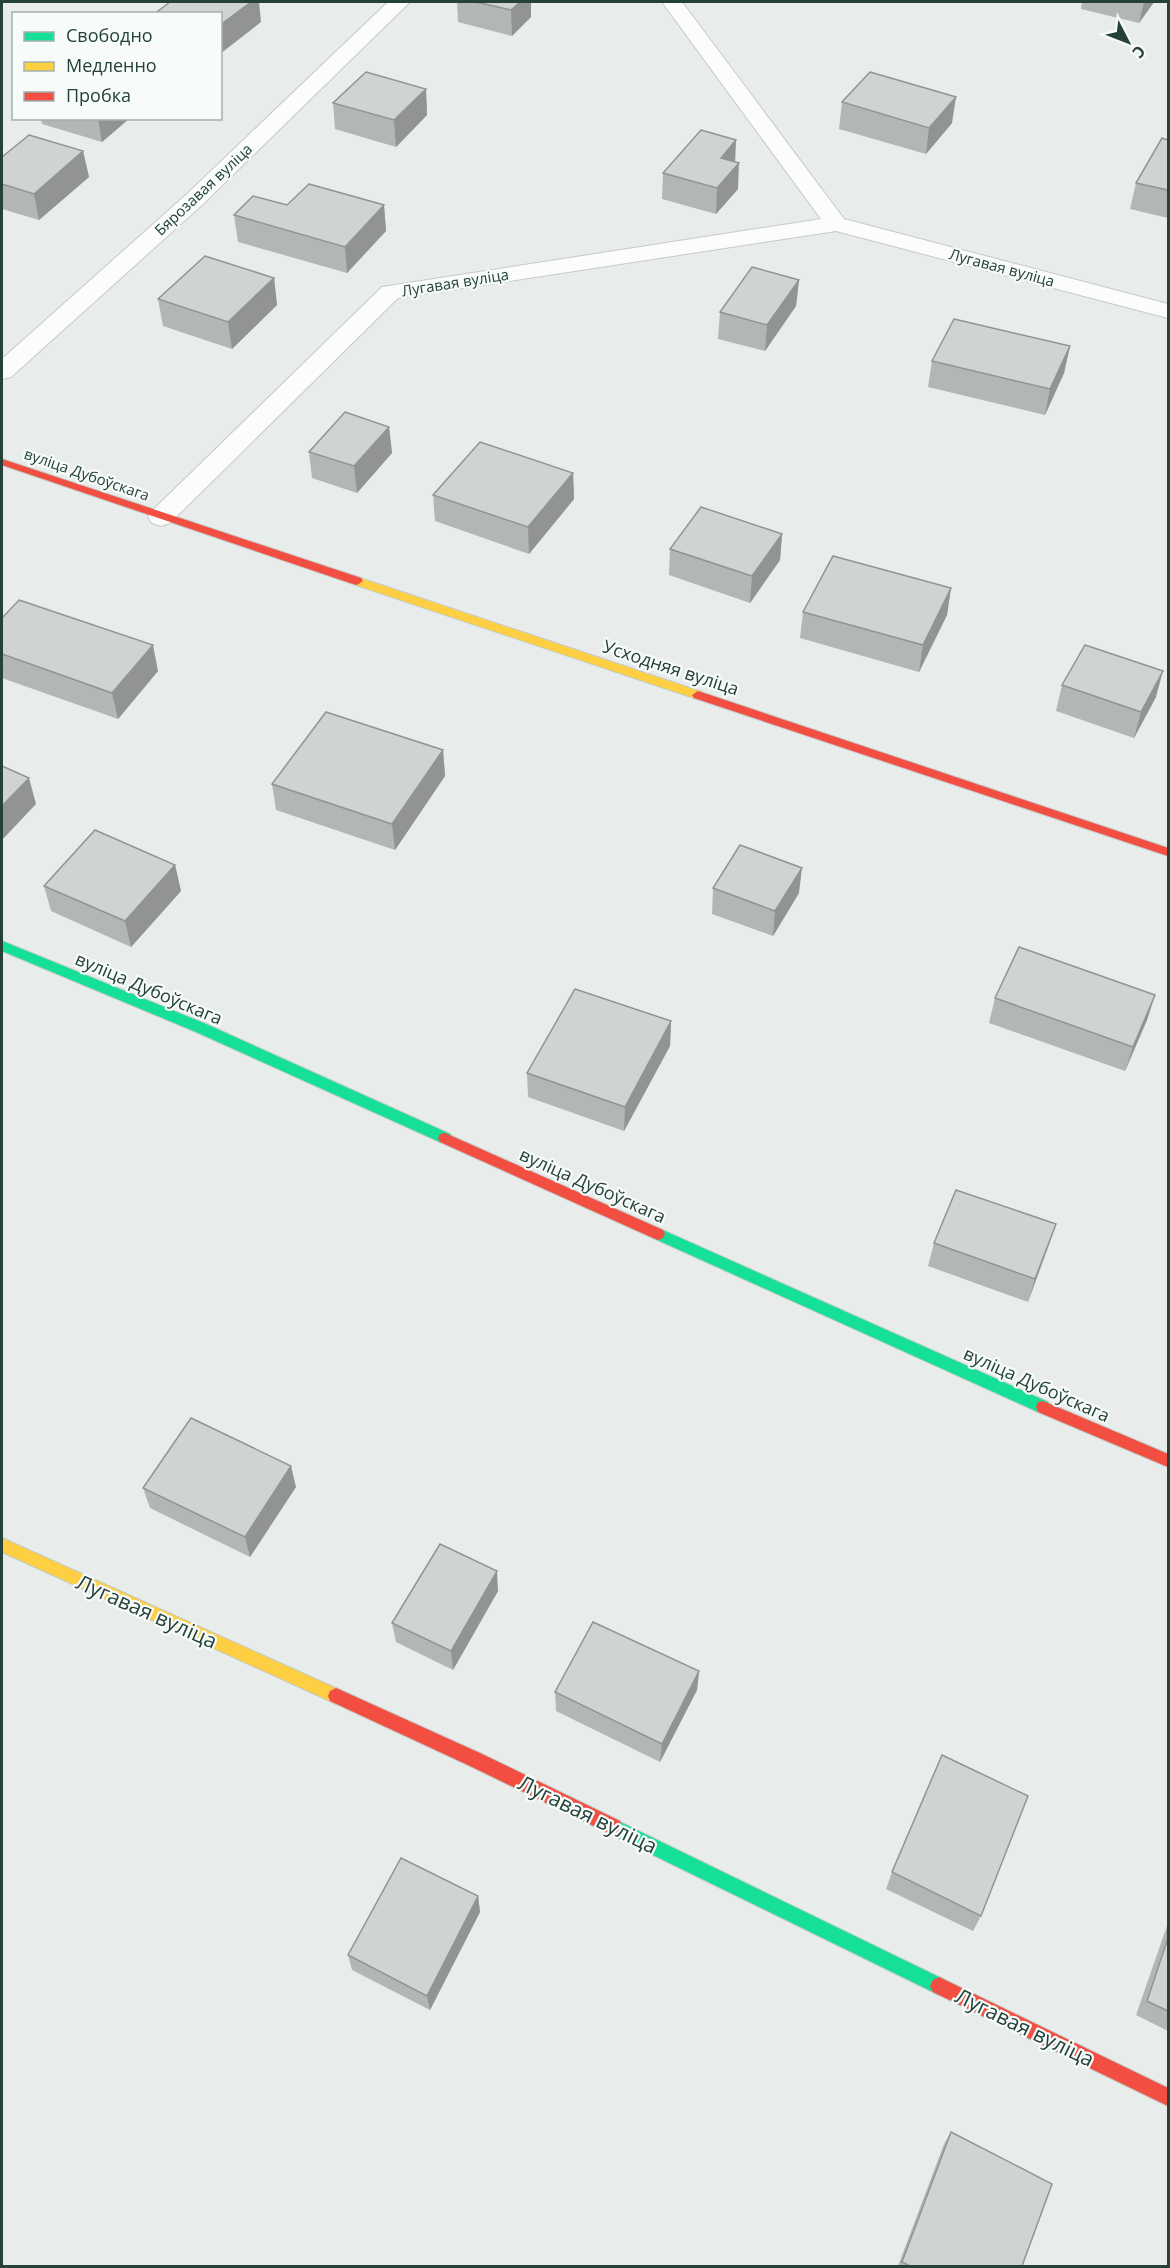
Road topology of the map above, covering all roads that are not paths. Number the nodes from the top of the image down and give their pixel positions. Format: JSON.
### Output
{"nodes":[{"id":1,"x":400,"y":2,"type":"edge"},
{"id":2,"x":672,"y":2,"type":"edge"},
{"id":3,"x":836,"y":224,"type":"junction"},
{"id":4,"x":1168,"y":310,"type":"edge"},
{"id":5,"x":2,"y":372,"type":"edge"},
{"id":6,"x":2,"y":462,"type":"edge"},
{"id":7,"x":161,"y":516,"type":"junction"},
{"id":8,"x":1168,"y":852,"type":"edge"},
{"id":9,"x":2,"y":946,"type":"edge"},
{"id":10,"x":1168,"y":1461,"type":"edge"},
{"id":11,"x":2,"y":1545,"type":"edge"},
{"id":12,"x":1168,"y":2097,"type":"edge"}],
"edges":[{"from":1,"to":5,"type":"street","name":"Бярозавая вуліца"},
{"from":2,"to":3,"type":"street"},
{"from":3,"to":4,"type":"street","name":"Лугавая вуліца"},
{"from":3,"to":7,"type":"street","name":"Лугавая вуліца"},
{"from":6,"to":7,"type":"street","name":"вуліца Дубоўскага"},
{"from":7,"to":8,"type":"street","name":"Усходняя вуліца"},
{"from":9,"to":10,"type":"street","name":"вуліца Дубоўскага"},
{"from":11,"to":12,"type":"street","name":"Лугавая вуліца"}]}
